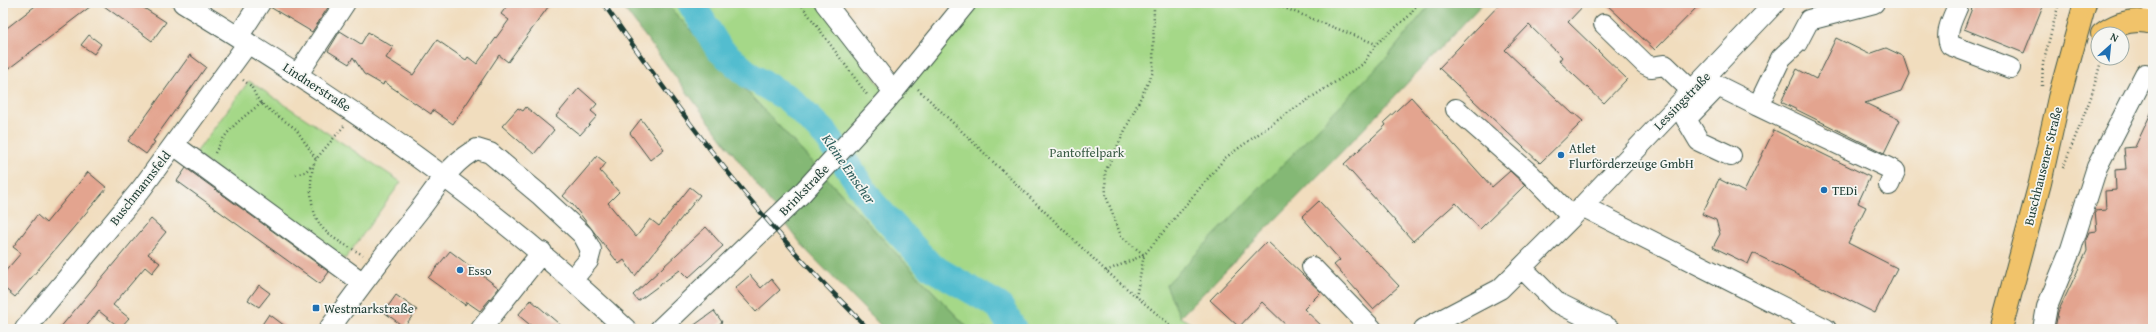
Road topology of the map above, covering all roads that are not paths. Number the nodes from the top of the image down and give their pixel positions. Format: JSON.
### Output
{"nodes":[{"id":1,"x":183,"y":3,"type":"edge"},
{"id":2,"x":260,"y":3,"type":"edge"},
{"id":3,"x":345,"y":3,"type":"edge"},
{"id":4,"x":825,"y":3,"type":"edge"},
{"id":5,"x":966,"y":3,"type":"edge"},
{"id":6,"x":1812,"y":3,"type":"edge"},
{"id":7,"x":1874,"y":3,"type":"edge"},
{"id":8,"x":1959,"y":3,"type":"edge"},
{"id":9,"x":2085,"y":3,"type":"edge"},
{"id":10,"x":2150,"y":3,"type":"edge"},
{"id":11,"x":1769,"y":5,"type":"edge"},
{"id":12,"x":2153,"y":6,"type":"edge"},
{"id":13,"x":1826,"y":17,"type":"junction"},
{"id":14,"x":2153,"y":23,"type":"edge"},
{"id":15,"x":1604,"y":24,"type":"dead end"},
{"id":16,"x":2119,"y":26,"type":"edge"},
{"id":17,"x":243,"y":40,"type":"junction"},
{"id":18,"x":2090,"y":43,"type":"edge"},
{"id":19,"x":2069,"y":58,"type":"junction"},
{"id":20,"x":2010,"y":68,"type":"dead end"},
{"id":21,"x":298,"y":74,"type":"junction"},
{"id":22,"x":2153,"y":78,"type":"edge"},
{"id":23,"x":900,"y":85,"type":"junction"},
{"id":24,"x":1705,"y":85,"type":"junction"},
{"id":25,"x":1758,"y":106,"type":"junction"},
{"id":26,"x":1456,"y":109,"type":"dead end"},
{"id":27,"x":1679,"y":115,"type":"junction"},
{"id":28,"x":174,"y":146,"type":"junction"},
{"id":29,"x":1731,"y":156,"type":"dead end"},
{"id":30,"x":446,"y":176,"type":"junction"},
{"id":31,"x":1889,"y":185,"type":"dead end"},
{"id":32,"x":1577,"y":211,"type":"junction"},
{"id":33,"x":542,"y":252,"type":"junction"},
{"id":34,"x":1312,"y":267,"type":"dead end"},
{"id":35,"x":1522,"y":268,"type":"junction"},
{"id":36,"x":573,"y":279,"type":"junction"},
{"id":37,"x":363,"y":283,"type":"junction"},
{"id":38,"x":1448,"y":323,"type":"edge"},
{"id":39,"x":1602,"y":327,"type":"edge"},
{"id":40,"x":24,"y":329,"type":"edge"},
{"id":41,"x":329,"y":329,"type":"edge"},
{"id":42,"x":481,"y":329,"type":"edge"},
{"id":43,"x":626,"y":329,"type":"edge"},
{"id":44,"x":660,"y":329,"type":"edge"},
{"id":45,"x":1372,"y":329,"type":"edge"},
{"id":46,"x":1424,"y":329,"type":"edge"},
{"id":47,"x":1826,"y":329,"type":"edge"},
{"id":48,"x":2001,"y":329,"type":"edge"},
{"id":49,"x":2043,"y":329,"type":"edge"}],
"edges":[{"from":1,"to":17,"type":"street","name":"Lindnerstraße"},
{"from":2,"to":17,"type":"street","name":"Buschmannsfeld"},
{"from":3,"to":21,"type":"street"},
{"from":4,"to":23,"type":"street"},
{"from":5,"to":23,"type":"street","name":"Brinkstraße"},
{"from":6,"to":13,"type":"street"},
{"from":7,"to":13,"type":"street"},
{"from":8,"to":20,"type":"street"},
{"from":9,"to":19,"type":"main road","name":"Buschhausener Straße"},
{"from":10,"to":12,"type":"street"},
{"from":11,"to":24,"type":"street","name":"Lessingstraße"},
{"from":13,"to":25,"type":"street"},
{"from":14,"to":16,"type":"main road"},
{"from":15,"to":24,"type":"street"},
{"from":17,"to":21,"type":"street","name":"Lindnerstraße"},
{"from":17,"to":28,"type":"street","name":"Buschmannsfeld"},
{"from":18,"to":19,"type":"main road"},
{"from":19,"to":48,"type":"main road","name":"Buschhausener Straße"},
{"from":21,"to":30,"type":"street","name":"Lindnerstraße"},
{"from":22,"to":49,"type":"street"},
{"from":23,"to":44,"type":"street","name":"Brinkstraße"},
{"from":24,"to":25,"type":"street"},
{"from":24,"to":27,"type":"street","name":"Lessingstraße"},
{"from":24,"to":27,"type":"street"},
{"from":25,"to":31,"type":"street"},
{"from":26,"to":32,"type":"street"},
{"from":27,"to":29,"type":"street"},
{"from":27,"to":32,"type":"street","name":"Lessingstraße"},
{"from":28,"to":37,"type":"street"},
{"from":28,"to":40,"type":"street","name":"Buschmannsfeld"},
{"from":30,"to":33,"type":"street","name":"Lindnerstraße"},
{"from":30,"to":36,"type":"street"},
{"from":30,"to":37,"type":"street"},
{"from":32,"to":35,"type":"street","name":"Lessingstraße"},
{"from":32,"to":47,"type":"street"},
{"from":33,"to":36,"type":"street","name":"Lindnerstraße"},
{"from":33,"to":42,"type":"street"},
{"from":34,"to":45,"type":"street"},
{"from":35,"to":38,"type":"street","name":"Lessingstraße"},
{"from":35,"to":39,"type":"street"},
{"from":36,"to":43,"type":"street","name":"Lindnerstraße"},
{"from":37,"to":41,"type":"street"},
{"from":38,"to":46,"type":"street","name":"Lessingstraße"}]}
